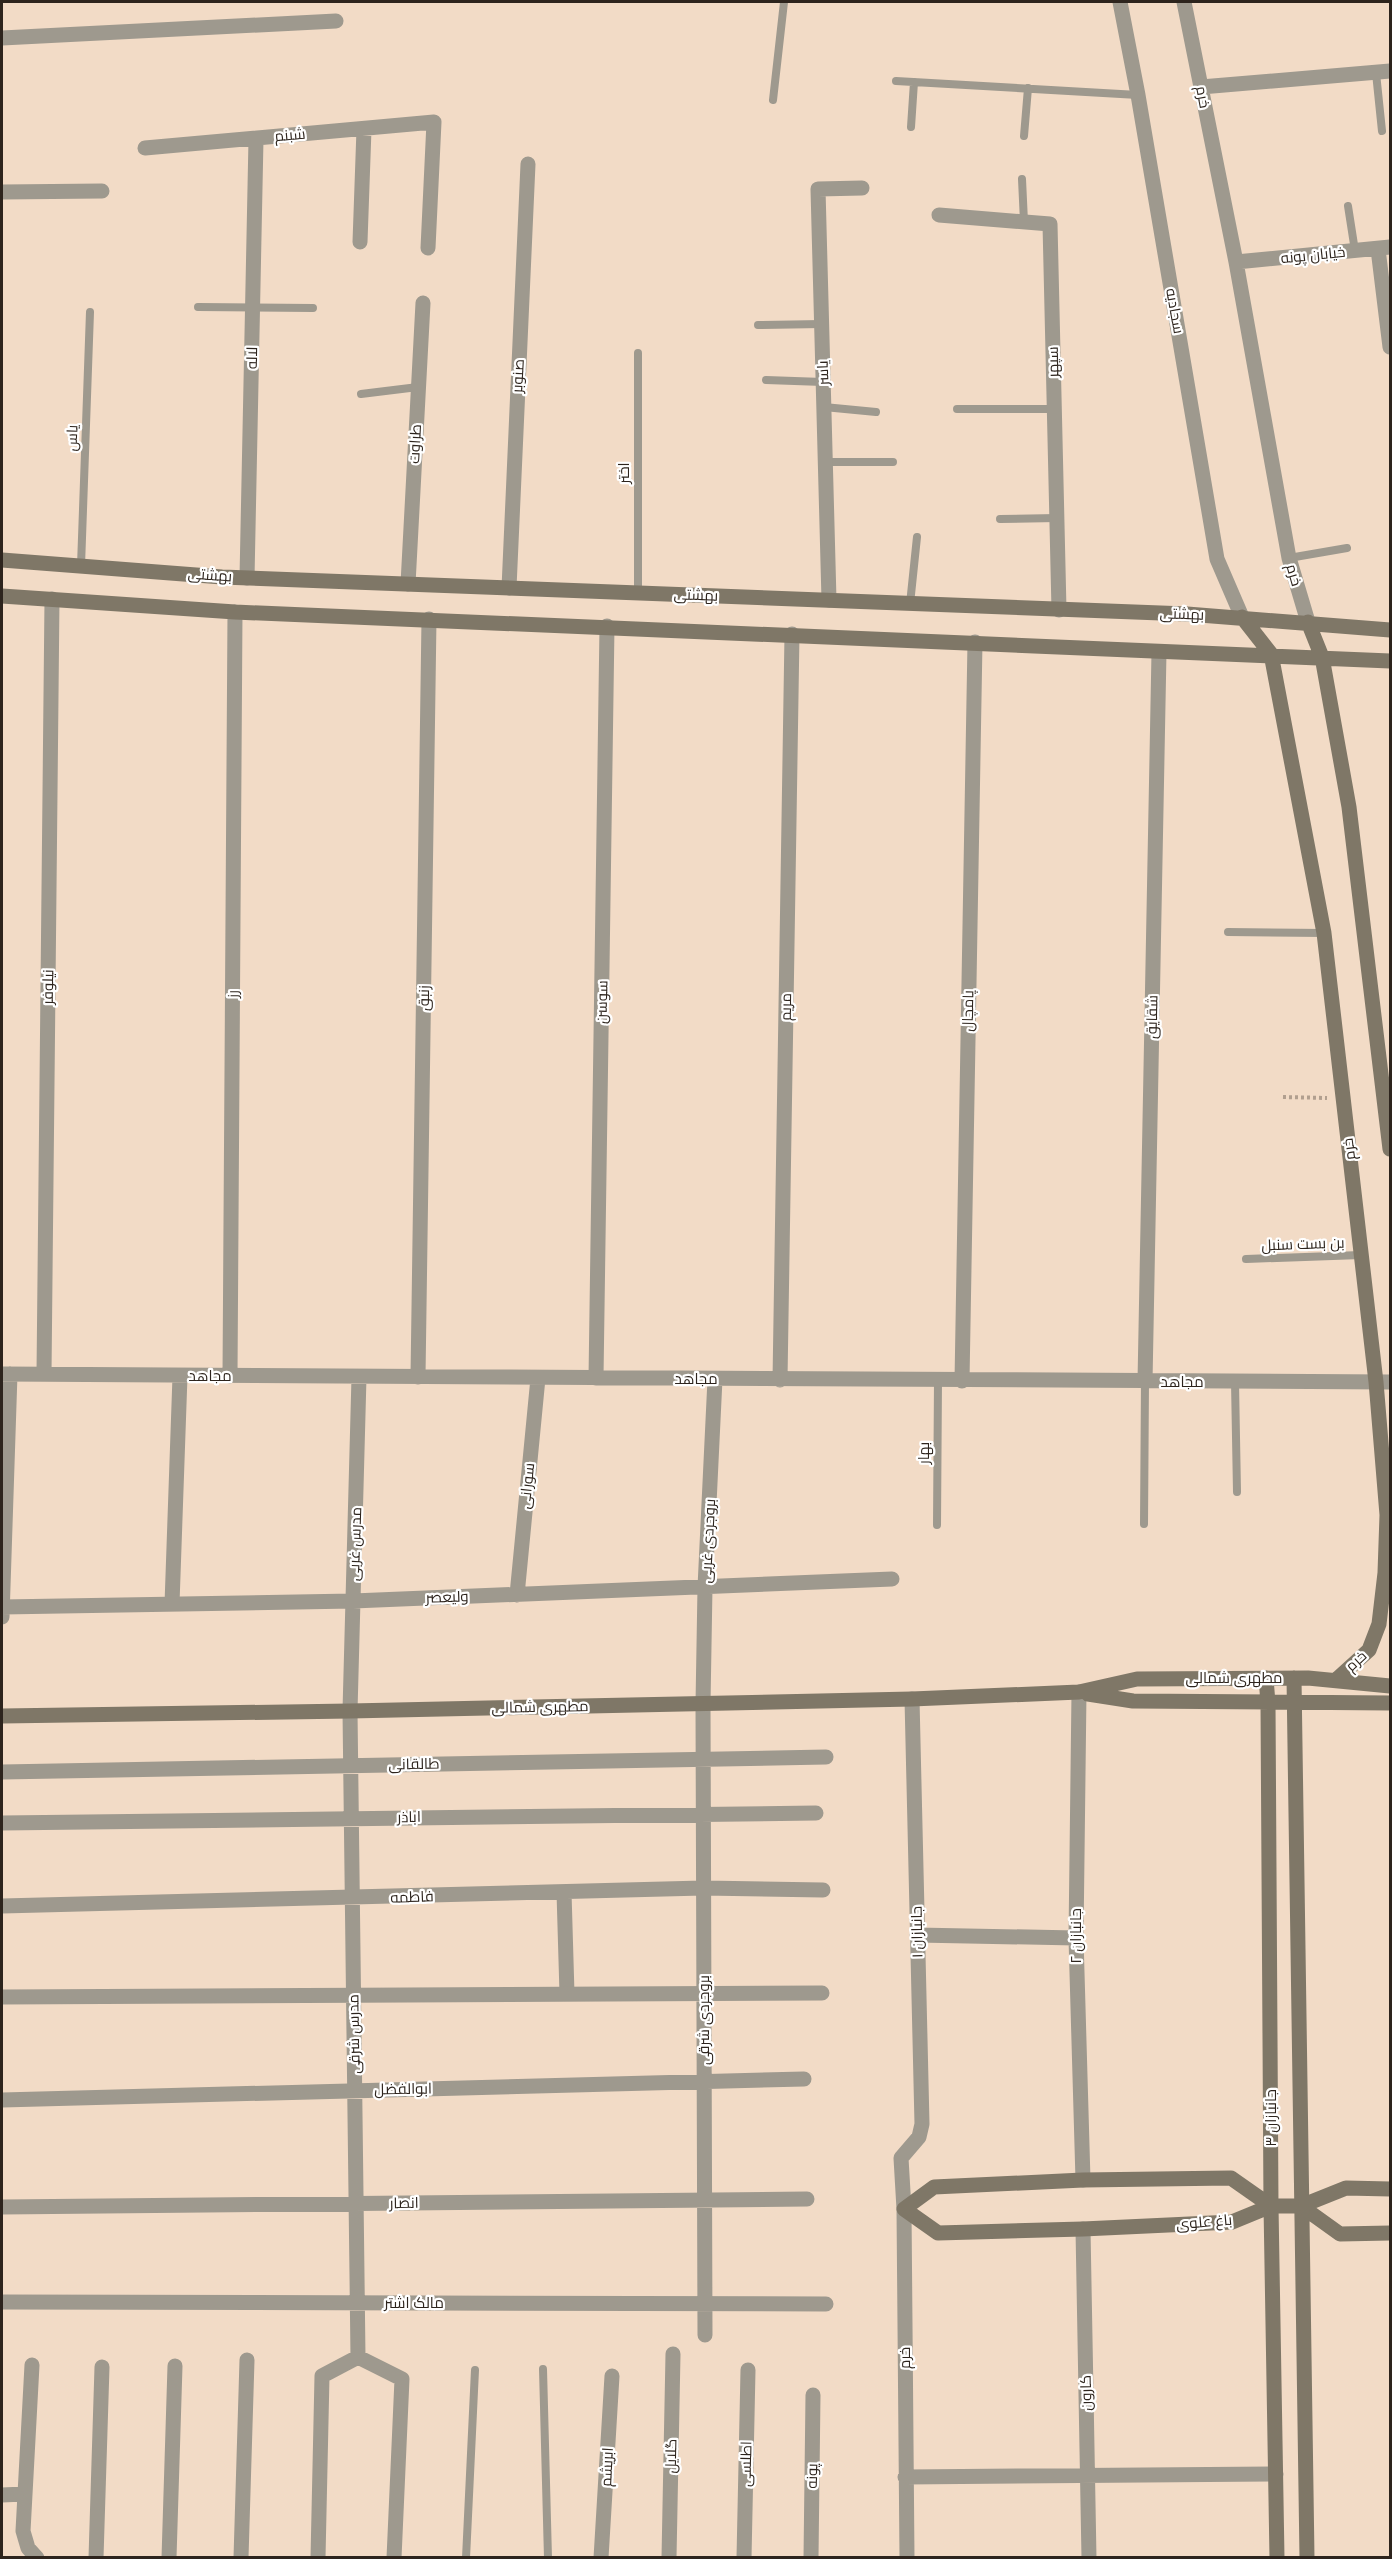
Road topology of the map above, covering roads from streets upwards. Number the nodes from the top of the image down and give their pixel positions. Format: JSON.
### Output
{"nodes":[{"id":1,"x":1120,"y":2,"type":"edge"},
{"id":2,"x":1184,"y":2,"type":"edge"},
{"id":3,"x":336,"y":21,"type":"dead end"},
{"id":4,"x":2,"y":38,"type":"edge"},
{"id":5,"x":1383,"y":72,"type":"edge"},
{"id":6,"x":1201,"y":87,"type":"junction"},
{"id":7,"x":364,"y":129,"type":"junction"},
{"id":8,"x":256,"y":138,"type":"junction"},
{"id":9,"x":145,"y":148,"type":"dead end"},
{"id":10,"x":528,"y":164,"type":"dead end"},
{"id":11,"x":862,"y":188,"type":"dead end"},
{"id":12,"x":102,"y":191,"type":"dead end"},
{"id":13,"x":2,"y":192,"type":"edge"},
{"id":14,"x":939,"y":215,"type":"dead end"},
{"id":15,"x":360,"y":242,"type":"dead end"},
{"id":16,"x":428,"y":248,"type":"dead end"},
{"id":17,"x":1384,"y":248,"type":"edge"},
{"id":18,"x":1236,"y":262,"type":"junction"},
{"id":19,"x":423,"y":303,"type":"dead end"},
{"id":20,"x":1390,"y":347,"type":"edge"},
{"id":21,"x":2,"y":560,"type":"edge"},
{"id":22,"x":247,"y":578,"type":"junction"},
{"id":23,"x":408,"y":584,"type":"junction"},
{"id":24,"x":509,"y":588,"type":"junction"},
{"id":25,"x":2,"y":596,"type":"edge"},
{"id":26,"x":52,"y":599,"type":"junction"},
{"id":27,"x":829,"y":600,"type":"junction"},
{"id":28,"x":1059,"y":610,"type":"junction"},
{"id":29,"x":235,"y":612,"type":"junction"},
{"id":30,"x":1242,"y":617,"type":"junction"},
{"id":31,"x":429,"y":619,"type":"junction"},
{"id":32,"x":1308,"y":622,"type":"junction"},
{"id":33,"x":607,"y":626,"type":"junction"},
{"id":34,"x":1390,"y":630,"type":"edge"},
{"id":35,"x":792,"y":634,"type":"junction"},
{"id":36,"x":975,"y":642,"type":"junction"},
{"id":37,"x":1159,"y":652,"type":"junction"},
{"id":38,"x":1271,"y":654,"type":"junction"},
{"id":39,"x":1322,"y":657,"type":"junction"},
{"id":40,"x":1390,"y":661,"type":"edge"},
{"id":41,"x":1390,"y":1149,"type":"edge"},
{"id":42,"x":6,"y":1374,"type":"edge"},
{"id":43,"x":44,"y":1374,"type":"junction"},
{"id":44,"x":180,"y":1376,"type":"junction"},
{"id":45,"x":230,"y":1376,"type":"junction"},
{"id":46,"x":359,"y":1377,"type":"junction"},
{"id":47,"x":418,"y":1377,"type":"junction"},
{"id":48,"x":538,"y":1378,"type":"junction"},
{"id":49,"x":596,"y":1378,"type":"junction"},
{"id":50,"x":715,"y":1379,"type":"junction"},
{"id":51,"x":780,"y":1380,"type":"junction"},
{"id":52,"x":962,"y":1381,"type":"junction"},
{"id":53,"x":1145,"y":1382,"type":"junction"},
{"id":54,"x":1383,"y":1382,"type":"edge"},
{"id":55,"x":892,"y":1579,"type":"dead end"},
{"id":56,"x":705,"y":1587,"type":"junction"},
{"id":57,"x":517,"y":1594,"type":"junction"},
{"id":58,"x":353,"y":1601,"type":"junction"},
{"id":59,"x":172,"y":1604,"type":"junction"},
{"id":60,"x":2,"y":1607,"type":"edge"},
{"id":61,"x":2,"y":1617,"type":"edge"},
{"id":62,"x":1266,"y":1678,"type":"junction"},
{"id":63,"x":1294,"y":1678,"type":"junction"},
{"id":64,"x":1337,"y":1679,"type":"junction"},
{"id":65,"x":1390,"y":1686,"type":"edge"},
{"id":66,"x":1079,"y":1692,"type":"junction"},
{"id":67,"x":912,"y":1699,"type":"junction"},
{"id":68,"x":1268,"y":1703,"type":"junction"},
{"id":69,"x":1294,"y":1703,"type":"junction"},
{"id":70,"x":1390,"y":1703,"type":"edge"},
{"id":71,"x":703,"y":1704,"type":"junction"},
{"id":72,"x":350,"y":1711,"type":"junction"},
{"id":73,"x":2,"y":1716,"type":"edge"},
{"id":74,"x":826,"y":1757,"type":"dead end"},
{"id":75,"x":703,"y":1759,"type":"junction"},
{"id":76,"x":350,"y":1766,"type":"junction"},
{"id":77,"x":2,"y":1772,"type":"edge"},
{"id":78,"x":1268,"y":1801,"type":"junction"},
{"id":79,"x":1296,"y":1801,"type":"junction"},
{"id":80,"x":703,"y":1813,"type":"junction"},
{"id":81,"x":816,"y":1813,"type":"dead end"},
{"id":82,"x":351,"y":1817,"type":"junction"},
{"id":83,"x":2,"y":1823,"type":"edge"},
{"id":84,"x":703,"y":1888,"type":"junction"},
{"id":85,"x":823,"y":1890,"type":"dead end"},
{"id":86,"x":564,"y":1892,"type":"junction"},
{"id":87,"x":352,"y":1899,"type":"junction"},
{"id":88,"x":2,"y":1906,"type":"edge"},
{"id":89,"x":917,"y":1935,"type":"junction"},
{"id":90,"x":1076,"y":1938,"type":"junction"},
{"id":91,"x":822,"y":1993,"type":"dead end"},
{"id":92,"x":567,"y":1994,"type":"junction"},
{"id":93,"x":704,"y":1994,"type":"junction"},
{"id":94,"x":353,"y":1996,"type":"junction"},
{"id":95,"x":2,"y":1997,"type":"edge"},
{"id":96,"x":804,"y":2079,"type":"dead end"},
{"id":97,"x":704,"y":2081,"type":"junction"},
{"id":98,"x":354,"y":2090,"type":"junction"},
{"id":99,"x":2,"y":2100,"type":"edge"},
{"id":100,"x":901,"y":2158,"type":"joint"},
{"id":101,"x":1083,"y":2180,"type":"junction"},
{"id":102,"x":1390,"y":2188,"type":"edge"},
{"id":103,"x":807,"y":2199,"type":"dead end"},
{"id":104,"x":704,"y":2200,"type":"junction"},
{"id":105,"x":356,"y":2204,"type":"junction"},
{"id":106,"x":1271,"y":2206,"type":"junction"},
{"id":107,"x":1301,"y":2206,"type":"junction"},
{"id":108,"x":2,"y":2207,"type":"edge"},
{"id":109,"x":904,"y":2208,"type":"junction"},
{"id":110,"x":1083,"y":2229,"type":"junction"},
{"id":111,"x":1390,"y":2233,"type":"edge"},
{"id":112,"x":2,"y":2302,"type":"edge"},
{"id":113,"x":357,"y":2303,"type":"junction"},
{"id":114,"x":705,"y":2304,"type":"junction"},
{"id":115,"x":826,"y":2304,"type":"dead end"},
{"id":116,"x":705,"y":2336,"type":"dead end"},
{"id":117,"x":673,"y":2354,"type":"dead end"},
{"id":118,"x":358,"y":2357,"type":"junction"},
{"id":119,"x":247,"y":2360,"type":"dead end"},
{"id":120,"x":32,"y":2365,"type":"dead end"},
{"id":121,"x":175,"y":2366,"type":"dead end"},
{"id":122,"x":102,"y":2367,"type":"dead end"},
{"id":123,"x":748,"y":2370,"type":"dead end"},
{"id":124,"x":612,"y":2376,"type":"dead end"},
{"id":125,"x":813,"y":2395,"type":"dead end"},
{"id":126,"x":1276,"y":2474,"type":"junction"},
{"id":127,"x":1088,"y":2475,"type":"junction"},
{"id":128,"x":905,"y":2477,"type":"junction"},
{"id":129,"x":24,"y":2494,"type":"junction"},
{"id":130,"x":2,"y":2495,"type":"edge"},
{"id":131,"x":38,"y":2558,"type":"edge"},
{"id":132,"x":96,"y":2558,"type":"edge"},
{"id":133,"x":170,"y":2558,"type":"edge"},
{"id":134,"x":241,"y":2558,"type":"edge"},
{"id":135,"x":318,"y":2558,"type":"edge"},
{"id":136,"x":394,"y":2558,"type":"edge"},
{"id":137,"x":601,"y":2558,"type":"edge"},
{"id":138,"x":669,"y":2558,"type":"edge"},
{"id":139,"x":744,"y":2558,"type":"edge"},
{"id":140,"x":811,"y":2558,"type":"edge"},
{"id":141,"x":906,"y":2558,"type":"edge"},
{"id":142,"x":1089,"y":2558,"type":"edge"},
{"id":143,"x":1277,"y":2558,"type":"edge"},
{"id":144,"x":1307,"y":2558,"type":"edge"}],
"edges":[{"from":1,"to":30,"type":"street","name":"سجادیه"},
{"from":2,"to":6,"type":"street","name":"خرم"},
{"from":3,"to":4,"type":"street"},
{"from":5,"to":6,"type":"street"},
{"from":6,"to":18,"type":"street","name":"خرم"},
{"from":7,"to":8,"type":"street","name":"شبنم"},
{"from":7,"to":15,"type":"street"},
{"from":7,"to":16,"type":"street","name":"شبنم"},
{"from":8,"to":9,"type":"street","name":"شبنم"},
{"from":8,"to":22,"type":"street","name":"لاله"},
{"from":10,"to":24,"type":"street","name":"صنوبر"},
{"from":11,"to":27,"type":"street","name":"یاسر"},
{"from":12,"to":13,"type":"street"},
{"from":14,"to":28,"type":"street","name":"سپهر"},
{"from":17,"to":18,"type":"street","name":"خیابان پونه"},
{"from":17,"to":20,"type":"street"},
{"from":18,"to":32,"type":"street","name":"خرم"},
{"from":19,"to":23,"type":"street","name":"طراوت"},
{"from":21,"to":22,"type":"street","name":"بهشتی"},
{"from":22,"to":23,"type":"street","name":"بهشتی"},
{"from":23,"to":24,"type":"street","name":"بهشتی"},
{"from":24,"to":27,"type":"street","name":"بهشتی"},
{"from":25,"to":26,"type":"street"},
{"from":26,"to":29,"type":"street"},
{"from":26,"to":43,"type":"street","name":"نیلوفر"},
{"from":27,"to":28,"type":"street","name":"بهشتی"},
{"from":28,"to":30,"type":"street","name":"بهشتی"},
{"from":29,"to":31,"type":"street"},
{"from":29,"to":45,"type":"street","name":"رز"},
{"from":30,"to":32,"type":"street","name":"بهشتی"},
{"from":30,"to":38,"type":"street","name":"خرم"},
{"from":31,"to":33,"type":"street"},
{"from":31,"to":47,"type":"street","name":"زنبق"},
{"from":32,"to":34,"type":"street","name":"بهشتی"},
{"from":32,"to":39,"type":"street","name":"خرم"},
{"from":33,"to":35,"type":"street"},
{"from":33,"to":49,"type":"street","name":"سوسن"},
{"from":35,"to":36,"type":"street"},
{"from":35,"to":51,"type":"street","name":"مریم"},
{"from":36,"to":37,"type":"street"},
{"from":36,"to":52,"type":"street","name":"پامچال"},
{"from":37,"to":38,"type":"street"},
{"from":37,"to":53,"type":"street","name":"شقایق"},
{"from":38,"to":39,"type":"street"},
{"from":38,"to":54,"type":"street","name":"خرم"},
{"from":39,"to":40,"type":"street"},
{"from":39,"to":41,"type":"street","name":"خرم"},
{"from":42,"to":43,"type":"street","name":"مجاهد"},
{"from":42,"to":60,"type":"street"},
{"from":43,"to":44,"type":"street","name":"مجاهد"},
{"from":44,"to":45,"type":"street","name":"مجاهد"},
{"from":44,"to":59,"type":"street"},
{"from":45,"to":46,"type":"street","name":"مجاهد"},
{"from":46,"to":47,"type":"street","name":"مجاهد"},
{"from":46,"to":58,"type":"street","name":"مدرس غربی"},
{"from":47,"to":48,"type":"street","name":"مجاهد"},
{"from":48,"to":49,"type":"street","name":"مجاهد"},
{"from":48,"to":57,"type":"street","name":"سورانی"},
{"from":49,"to":50,"type":"street","name":"مجاهد"},
{"from":50,"to":51,"type":"street","name":"مجاهد"},
{"from":50,"to":56,"type":"street","name":"بروجردی غربی"},
{"from":51,"to":52,"type":"street","name":"مجاهد"},
{"from":52,"to":53,"type":"street","name":"مجاهد"},
{"from":53,"to":54,"type":"street","name":"مجاهد"},
{"from":54,"to":64,"type":"street","name":"خرم"},
{"from":55,"to":56,"type":"street","name":"ولیعصر"},
{"from":56,"to":57,"type":"street","name":"ولیعصر"},
{"from":56,"to":71,"type":"street","name":"بروجردی غربی"},
{"from":57,"to":58,"type":"street","name":"ولیعصر"},
{"from":58,"to":59,"type":"street","name":"ولیعصر"},
{"from":58,"to":72,"type":"street","name":"مدرس غربی"},
{"from":59,"to":60,"type":"street","name":"ولیعصر"},
{"from":60,"to":61,"type":"street"},
{"from":62,"to":63,"type":"street","name":"مطهری شمالی"},
{"from":62,"to":66,"type":"street","name":"مطهری شمالی"},
{"from":62,"to":68,"type":"street","name":"جانبازان ۳"},
{"from":63,"to":64,"type":"street","name":"مطهری شمالی"},
{"from":63,"to":69,"type":"street","name":"جانبازان ۳"},
{"from":64,"to":65,"type":"street","name":"مطهری شمالی"},
{"from":66,"to":67,"type":"street","name":"مطهری شمالی"},
{"from":66,"to":68,"type":"street","name":"مطهری شمالی"},
{"from":66,"to":90,"type":"street","name":"جانبازان ۲"},
{"from":67,"to":71,"type":"street","name":"مطهری شمالی"},
{"from":67,"to":89,"type":"street","name":"جانبازان ۱"},
{"from":68,"to":69,"type":"street","name":"مطهری شمالی"},
{"from":68,"to":78,"type":"street","name":"جانبازان ۳"},
{"from":69,"to":70,"type":"street","name":"مطهری شمالی"},
{"from":69,"to":79,"type":"street","name":"جانبازان ۳"},
{"from":71,"to":72,"type":"street","name":"مطهری شمالی"},
{"from":71,"to":75,"type":"street","name":"بروجردی شرقی"},
{"from":72,"to":73,"type":"street","name":"مطهری شمالی"},
{"from":72,"to":76,"type":"street","name":"مدرس شرقی"},
{"from":74,"to":75,"type":"street","name":"طالقانی"},
{"from":75,"to":76,"type":"street","name":"طالقانی"},
{"from":75,"to":80,"type":"street","name":"بروجردی شرقی"},
{"from":76,"to":77,"type":"street","name":"طالقانی"},
{"from":76,"to":82,"type":"street","name":"مدرس شرقی"},
{"from":78,"to":79,"type":"street"},
{"from":78,"to":106,"type":"street","name":"جانبازان ۳"},
{"from":79,"to":107,"type":"street","name":"جانبازان ۳"},
{"from":80,"to":81,"type":"street","name":"اباذر"},
{"from":80,"to":82,"type":"street","name":"اباذر"},
{"from":80,"to":84,"type":"street","name":"بروجردی شرقی"},
{"from":82,"to":83,"type":"street","name":"اباذر"},
{"from":82,"to":87,"type":"street","name":"مدرس شرقی"},
{"from":84,"to":85,"type":"street","name":"فاطمه"},
{"from":84,"to":86,"type":"street","name":"فاطمه"},
{"from":84,"to":93,"type":"street","name":"بروجردی شرقی"},
{"from":86,"to":87,"type":"street","name":"فاطمه"},
{"from":86,"to":92,"type":"street"},
{"from":87,"to":88,"type":"street","name":"فاطمه"},
{"from":87,"to":94,"type":"street","name":"مدرس شرقی"},
{"from":89,"to":90,"type":"street"},
{"from":89,"to":100,"type":"street","name":"جانبازان ۱"},
{"from":90,"to":101,"type":"street","name":"جانبازان ۲"},
{"from":91,"to":93,"type":"street"},
{"from":92,"to":93,"type":"street"},
{"from":92,"to":94,"type":"street"},
{"from":93,"to":97,"type":"street","name":"بروجردی شرقی"},
{"from":94,"to":95,"type":"street"},
{"from":94,"to":98,"type":"street","name":"مدرس شرقی"},
{"from":96,"to":97,"type":"street","name":"ابوالفضل"},
{"from":97,"to":98,"type":"street","name":"ابوالفضل"},
{"from":97,"to":104,"type":"street","name":"بروجردی شرقی"},
{"from":98,"to":99,"type":"street","name":"ابوالفضل"},
{"from":98,"to":105,"type":"street","name":"مدرس شرقی"},
{"from":100,"to":109,"type":"street","name":"خرم"},
{"from":101,"to":106,"type":"street"},
{"from":101,"to":109,"type":"street"},
{"from":102,"to":107,"type":"street"},
{"from":103,"to":104,"type":"street","name":"انصار"},
{"from":104,"to":105,"type":"street","name":"انصار"},
{"from":104,"to":114,"type":"street","name":"بروجردی شرقی"},
{"from":105,"to":108,"type":"street","name":"انصار"},
{"from":105,"to":113,"type":"street","name":"مدرس شرقی"},
{"from":106,"to":107,"type":"street"},
{"from":106,"to":110,"type":"street","name":"باغ علوی"},
{"from":106,"to":126,"type":"street","name":"جانبازان ۳"},
{"from":107,"to":111,"type":"street"},
{"from":107,"to":144,"type":"street","name":"جانبازان ۳"},
{"from":109,"to":110,"type":"street","name":"باغ علوی"},
{"from":109,"to":128,"type":"street","name":"خرم"},
{"from":110,"to":127,"type":"street","name":"کارون"},
{"from":112,"to":113,"type":"street","name":"مالک اشتر"},
{"from":113,"to":114,"type":"street","name":"مالک اشتر"},
{"from":113,"to":118,"type":"street","name":"مدرس شرقی"},
{"from":114,"to":115,"type":"street","name":"مالک اشتر"},
{"from":114,"to":116,"type":"street","name":"بروجردی شرقی"},
{"from":117,"to":138,"type":"street","name":"گلایل"},
{"from":118,"to":135,"type":"street"},
{"from":118,"to":136,"type":"street"},
{"from":119,"to":134,"type":"street"},
{"from":120,"to":129,"type":"street"},
{"from":121,"to":133,"type":"street"},
{"from":122,"to":132,"type":"street"},
{"from":123,"to":139,"type":"street","name":"اطلسی"},
{"from":124,"to":137,"type":"street","name":"ابریشم"},
{"from":125,"to":140,"type":"street","name":"پونه"},
{"from":126,"to":127,"type":"street"},
{"from":126,"to":143,"type":"street","name":"جانبازان ۳"},
{"from":127,"to":128,"type":"street"},
{"from":127,"to":142,"type":"street","name":"کارون"},
{"from":128,"to":141,"type":"street","name":"خرم"},
{"from":129,"to":130,"type":"street"},
{"from":129,"to":131,"type":"street"}]}
